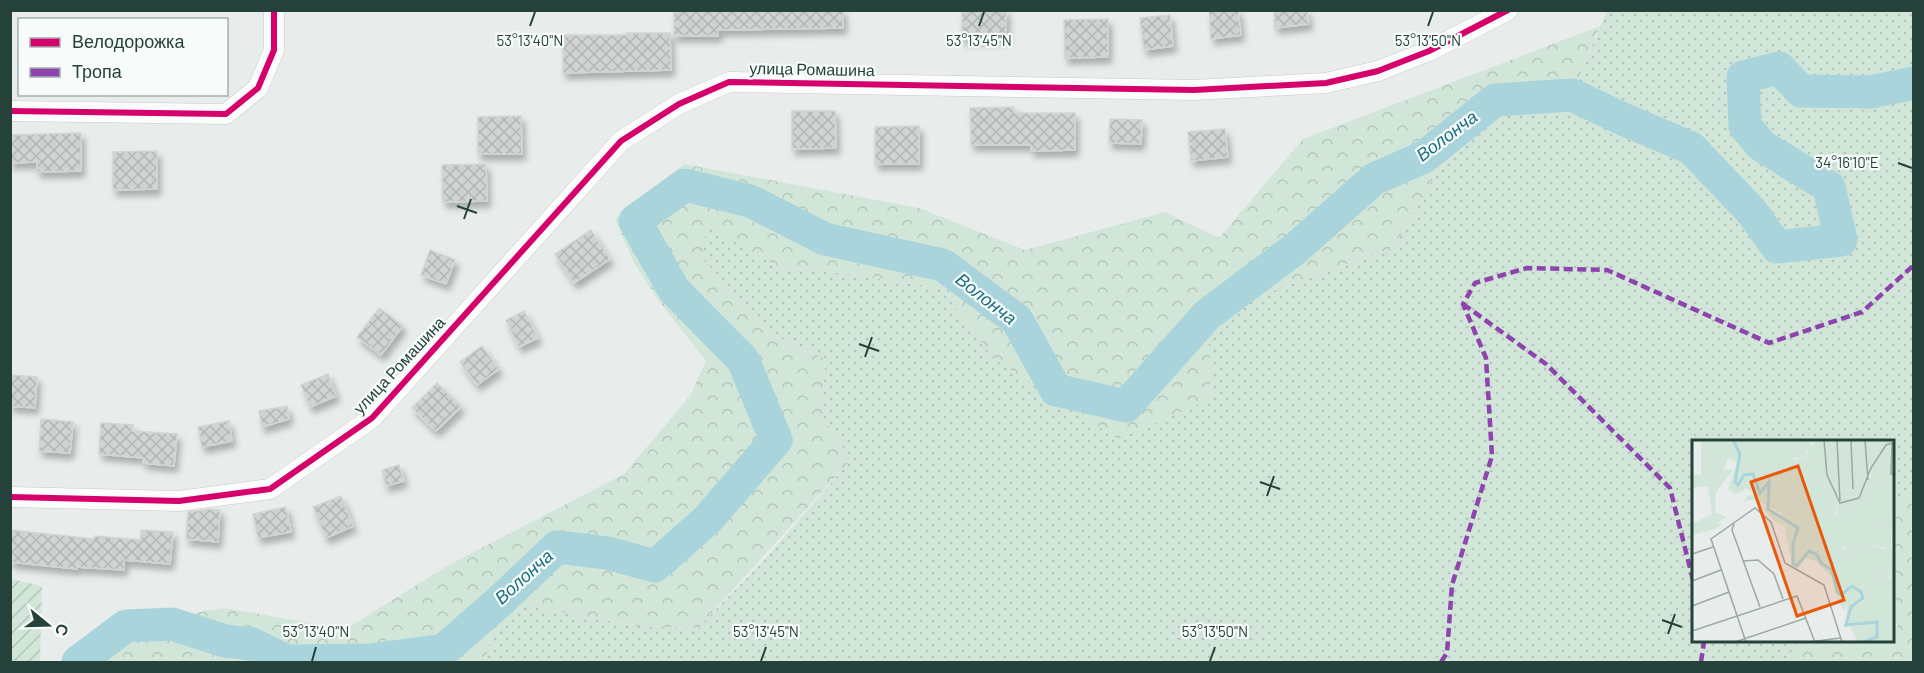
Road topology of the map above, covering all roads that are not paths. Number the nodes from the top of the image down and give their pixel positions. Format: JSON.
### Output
{"nodes":[{"id":1,"x":274,"y":10,"type":"edge"},
{"id":2,"x":1508,"y":10,"type":"edge"},
{"id":3,"x":10,"y":111,"type":"edge"},
{"id":4,"x":10,"y":497,"type":"edge"}],
"edges":[{"from":1,"to":3,"type":"street"},
{"from":2,"to":4,"type":"street","name":"улица Ромашина"}]}
